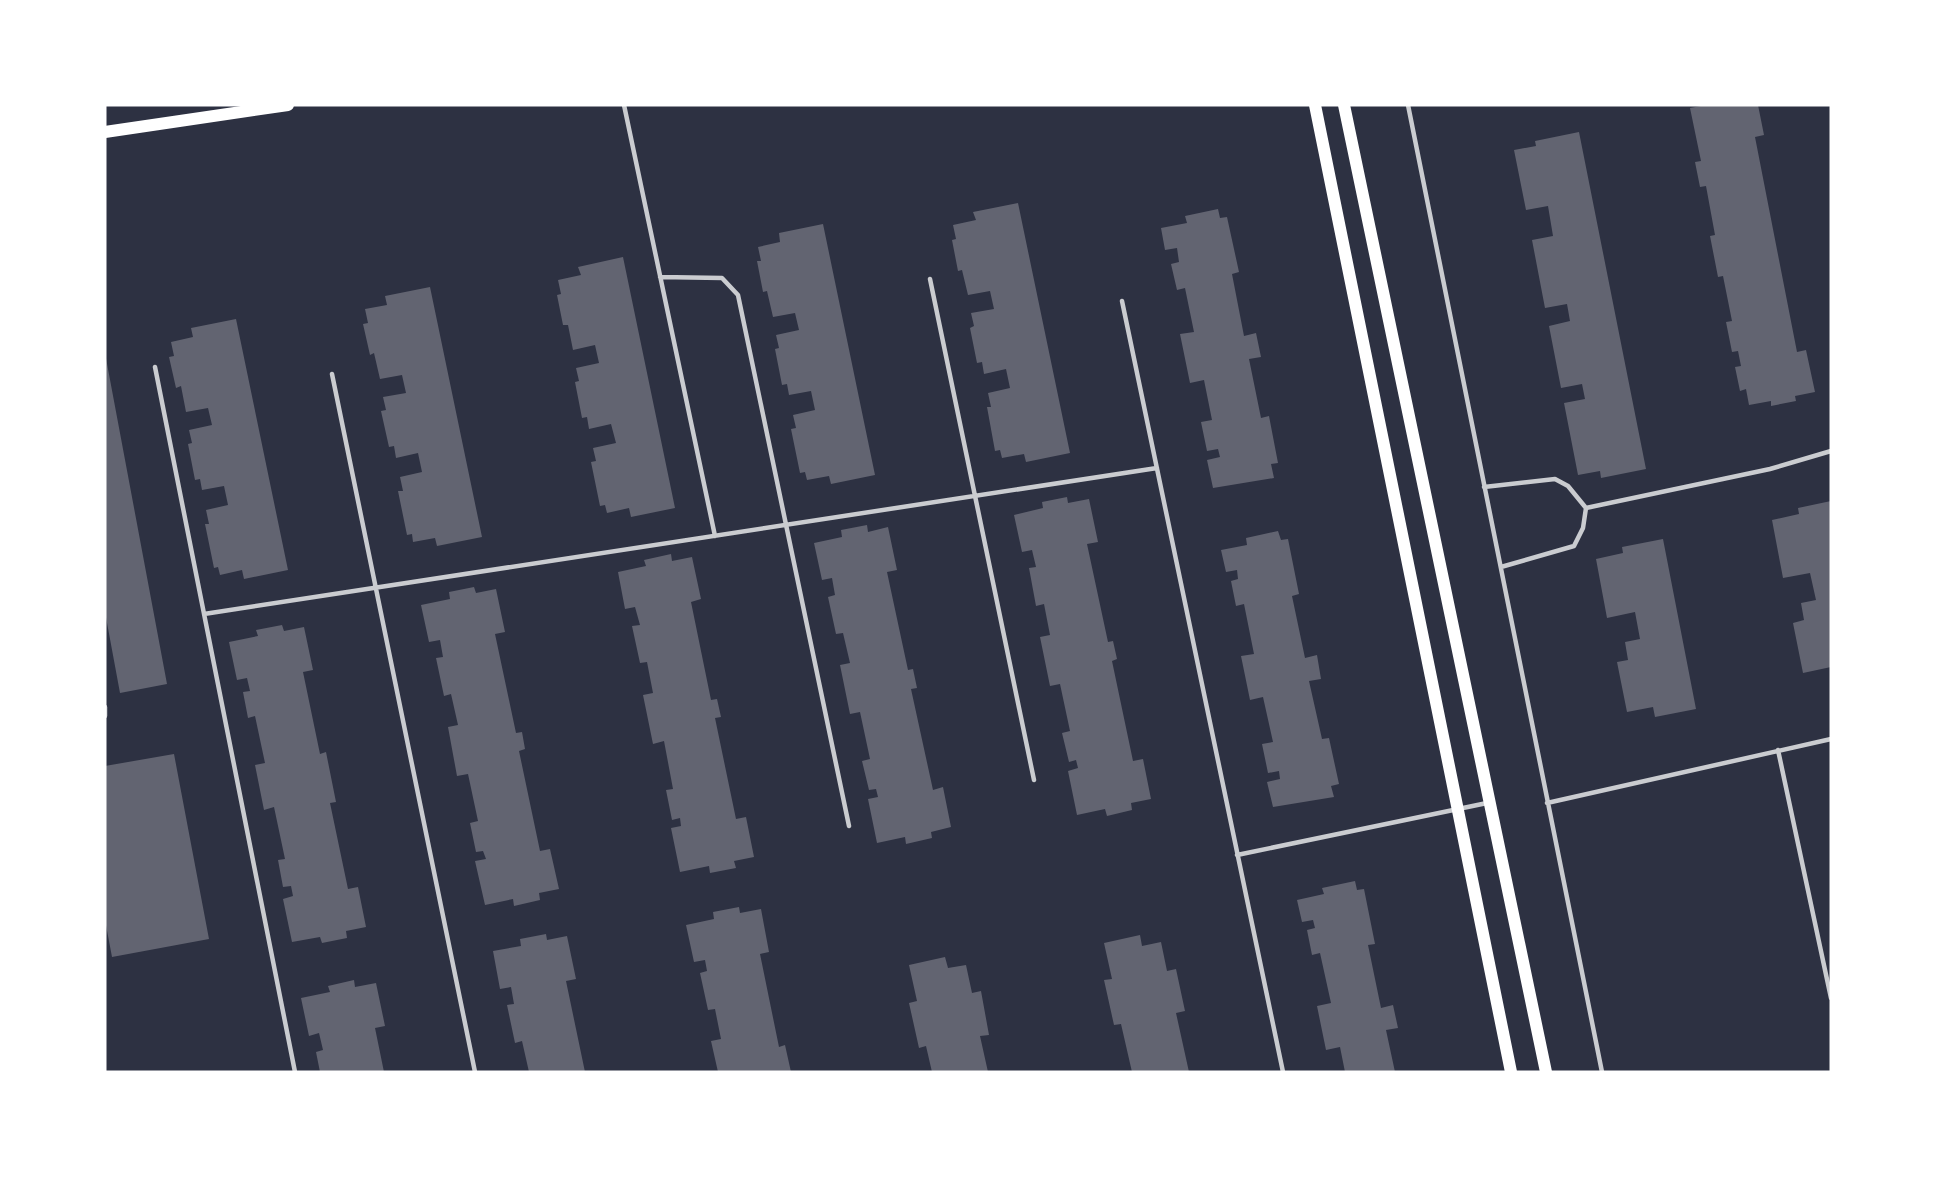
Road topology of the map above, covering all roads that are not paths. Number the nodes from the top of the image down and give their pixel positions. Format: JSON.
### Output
{"nodes":[{"id":1,"x":288,"y":105,"type":"edge"},
{"id":2,"x":624,"y":105,"type":"edge"},
{"id":3,"x":1315,"y":105,"type":"edge"},
{"id":4,"x":1344,"y":105,"type":"edge"},
{"id":5,"x":1408,"y":105,"type":"edge"},
{"id":6,"x":105,"y":132,"type":"edge"},
{"id":7,"x":660,"y":277,"type":"junction"},
{"id":8,"x":930,"y":279,"type":"dead end"},
{"id":9,"x":1122,"y":301,"type":"dead end"},
{"id":10,"x":155,"y":367,"type":"dead end"},
{"id":11,"x":332,"y":374,"type":"dead end"},
{"id":12,"x":1831,"y":451,"type":"edge"},
{"id":13,"x":1157,"y":468,"type":"junction"},
{"id":14,"x":1484,"y":487,"type":"junction"},
{"id":15,"x":976,"y":496,"type":"junction"},
{"id":16,"x":1586,"y":508,"type":"junction"},
{"id":17,"x":786,"y":525,"type":"junction"},
{"id":18,"x":715,"y":536,"type":"junction"},
{"id":19,"x":1500,"y":567,"type":"junction"},
{"id":20,"x":376,"y":588,"type":"junction"},
{"id":21,"x":204,"y":614,"type":"junction"},
{"id":22,"x":105,"y":708,"type":"edge"},
{"id":23,"x":105,"y":716,"type":"edge"},
{"id":24,"x":1831,"y":739,"type":"edge"},
{"id":25,"x":1778,"y":750,"type":"junction"},
{"id":26,"x":1034,"y":780,"type":"dead end"},
{"id":27,"x":1491,"y":802,"type":"junction"},
{"id":28,"x":1547,"y":803,"type":"junction"},
{"id":29,"x":1457,"y":809,"type":"junction"},
{"id":30,"x":849,"y":826,"type":"dead end"},
{"id":31,"x":1238,"y":855,"type":"junction"},
{"id":32,"x":1831,"y":998,"type":"edge"},
{"id":33,"x":295,"y":1072,"type":"edge"},
{"id":34,"x":475,"y":1072,"type":"edge"},
{"id":35,"x":1283,"y":1072,"type":"edge"},
{"id":36,"x":1511,"y":1072,"type":"edge"},
{"id":37,"x":1546,"y":1072,"type":"edge"},
{"id":38,"x":1602,"y":1072,"type":"edge"}],
"edges":[{"from":1,"to":6,"type":"main road"},
{"from":2,"to":7,"type":"lane"},
{"from":3,"to":29,"type":"main road"},
{"from":4,"to":27,"type":"main road"},
{"from":5,"to":14,"type":"lane"},
{"from":7,"to":17,"type":"lane"},
{"from":7,"to":18,"type":"lane"},
{"from":8,"to":15,"type":"lane"},
{"from":9,"to":13,"type":"lane"},
{"from":10,"to":21,"type":"lane"},
{"from":11,"to":20,"type":"lane"},
{"from":12,"to":16,"type":"lane"},
{"from":13,"to":15,"type":"lane"},
{"from":13,"to":31,"type":"lane"},
{"from":14,"to":16,"type":"lane"},
{"from":14,"to":19,"type":"lane"},
{"from":15,"to":17,"type":"lane"},
{"from":15,"to":26,"type":"lane"},
{"from":16,"to":19,"type":"lane"},
{"from":17,"to":18,"type":"lane"},
{"from":17,"to":30,"type":"lane"},
{"from":18,"to":20,"type":"lane"},
{"from":19,"to":28,"type":"lane"},
{"from":20,"to":21,"type":"lane"},
{"from":20,"to":34,"type":"lane"},
{"from":21,"to":33,"type":"lane"},
{"from":22,"to":23,"type":"lane"},
{"from":24,"to":25,"type":"lane"},
{"from":25,"to":28,"type":"lane"},
{"from":25,"to":32,"type":"lane"},
{"from":27,"to":29,"type":"lane"},
{"from":27,"to":37,"type":"main road"},
{"from":28,"to":38,"type":"lane"},
{"from":29,"to":31,"type":"lane"},
{"from":29,"to":36,"type":"main road"},
{"from":31,"to":35,"type":"lane"}]}
